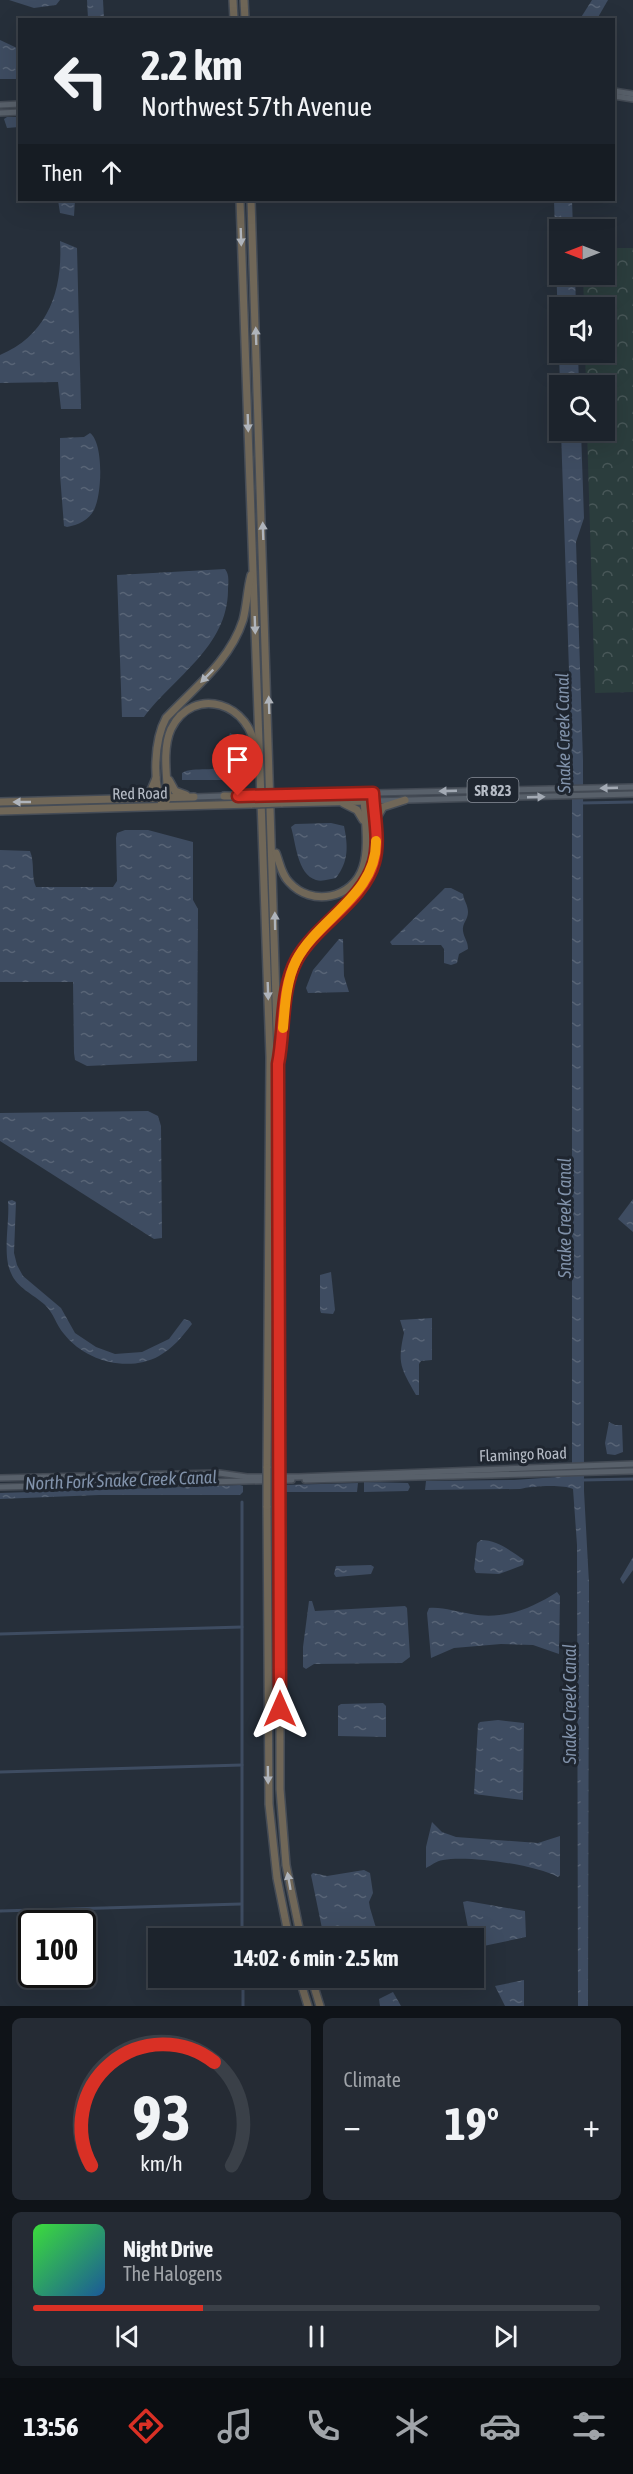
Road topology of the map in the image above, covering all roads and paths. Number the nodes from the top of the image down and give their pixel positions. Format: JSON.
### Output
{"nodes":[{"id":1,"x":233,"y":0,"type":"edge"},
{"id":2,"x":244,"y":0,"type":"edge"},
{"id":3,"x":234,"y":18,"type":"edge"},
{"id":4,"x":245,"y":18,"type":"edge"},
{"id":5,"x":615,"y":91,"type":"edge"},
{"id":6,"x":633,"y":94,"type":"edge"},
{"id":7,"x":615,"y":96,"type":"edge"},
{"id":8,"x":633,"y":99,"type":"edge"},
{"id":9,"x":18,"y":104,"type":"edge"},
{"id":10,"x":0,"y":105,"type":"edge"},
{"id":11,"x":18,"y":112,"type":"edge"},
{"id":12,"x":0,"y":113,"type":"edge"},
{"id":13,"x":240,"y":201,"type":"edge"},
{"id":14,"x":251,"y":201,"type":"edge"},
{"id":15,"x":253,"y":566,"type":"junction"},
{"id":16,"x":157,"y":772,"type":"junction"},
{"id":17,"x":167,"y":776,"type":"junction"},
{"id":18,"x":633,"y":787,"type":"edge"},
{"id":19,"x":260,"y":788,"type":"junction"},
{"id":20,"x":633,"y":794,"type":"edge"},
{"id":21,"x":224,"y":796,"type":"joint"},
{"id":22,"x":194,"y":797,"type":"junction"},
{"id":23,"x":364,"y":797,"type":"junction"},
{"id":24,"x":373,"y":797,"type":"junction"},
{"id":25,"x":163,"y":798,"type":"junction"},
{"id":26,"x":137,"y":799,"type":"junction"},
{"id":27,"x":405,"y":800,"type":"junction"},
{"id":28,"x":0,"y":802,"type":"edge"},
{"id":29,"x":340,"y":802,"type":"junction"},
{"id":30,"x":164,"y":806,"type":"junction"},
{"id":31,"x":0,"y":811,"type":"edge"},
{"id":32,"x":375,"y":822,"type":"junction"},
{"id":33,"x":364,"y":823,"type":"junction"},
{"id":34,"x":273,"y":848,"type":"junction"},
{"id":35,"x":278,"y":1064,"type":"junction"},
{"id":36,"x":633,"y":1464,"type":"edge"},
{"id":37,"x":587,"y":1468,"type":"junction"},
{"id":38,"x":633,"y":1471,"type":"edge"},
{"id":39,"x":415,"y":1474,"type":"junction"},
{"id":40,"x":0,"y":1478,"type":"edge"},
{"id":41,"x":0,"y":1487,"type":"edge"},
{"id":42,"x":287,"y":1928,"type":"edge"},
{"id":43,"x":299,"y":1928,"type":"edge"},
{"id":44,"x":302,"y":1988,"type":"edge"},
{"id":45,"x":314,"y":1988,"type":"edge"},
{"id":46,"x":308,"y":2006,"type":"edge"},
{"id":47,"x":320,"y":2006,"type":"edge"}],
"edges":[{"from":1,"to":3,"type":"highway"},
{"from":2,"to":4,"type":"highway"},
{"from":5,"to":6,"type":"main road"},
{"from":7,"to":8,"type":"main road"},
{"from":9,"to":10,"type":"main road"},
{"from":11,"to":12,"type":"main road"},
{"from":13,"to":15,"type":"highway","one_way":true},
{"from":34,"to":14,"type":"highway","one_way":true},
{"from":15,"to":16,"type":"highway","one_way":true},
{"from":15,"to":19,"type":"highway","one_way":true},
{"from":16,"to":25,"type":"highway"},
{"from":16,"to":26,"type":"highway"},
{"from":17,"to":19,"type":"highway"},
{"from":17,"to":22,"type":"highway"},
{"from":17,"to":25,"type":"highway"},
{"from":18,"to":24,"type":"main road","number":"SR 823","one_way":true},
{"from":19,"to":42,"type":"highway","one_way":true,"bridge":true},
{"from":27,"to":20,"type":"main road","number":"SR 823","one_way":true},
{"from":21,"to":22,"type":"main road","name":"Red Road","number":"SR 823"},
{"from":21,"to":23,"type":"highway","name":"Red Road","number":"SR 823","bridge":true},
{"from":22,"to":25,"type":"highway","name":"Red Road","number":"SR 823"},
{"from":23,"to":24,"type":"highway","number":"SR 823"},
{"from":23,"to":29,"type":"highway","number":"SR 823"},
{"from":23,"to":33,"type":"highway"},
{"from":24,"to":27,"type":"main road","number":"SR 823"},
{"from":24,"to":32,"type":"highway"},
{"from":25,"to":26,"type":"highway","name":"Red Road","number":"SR 823"},
{"from":25,"to":30,"type":"highway"},
{"from":26,"to":28,"type":"highway","name":"Red Road","number":"SR 823","one_way":true},
{"from":27,"to":32,"type":"highway"},
{"from":29,"to":30,"type":"highway","name":"Red Road","number":"SR 823","bridge":true},
{"from":29,"to":33,"type":"highway"},
{"from":30,"to":31,"type":"highway","name":"Red Road","number":"SR 823"},
{"from":32,"to":35,"type":"highway"},
{"from":33,"to":34,"type":"highway"},
{"from":35,"to":34,"type":"highway","one_way":true},
{"from":43,"to":35,"type":"highway","one_way":true,"bridge":true},
{"from":36,"to":37,"type":"main road","name":"Flamingo Road"},
{"from":37,"to":38,"type":"main road","name":"Flamingo Road"},
{"from":37,"to":39,"type":"main road","name":"Flamingo Road"},
{"from":39,"to":40,"type":"main road"},
{"from":39,"to":41,"type":"main road"},
{"from":44,"to":46,"type":"highway"},
{"from":45,"to":47,"type":"highway"}]}
